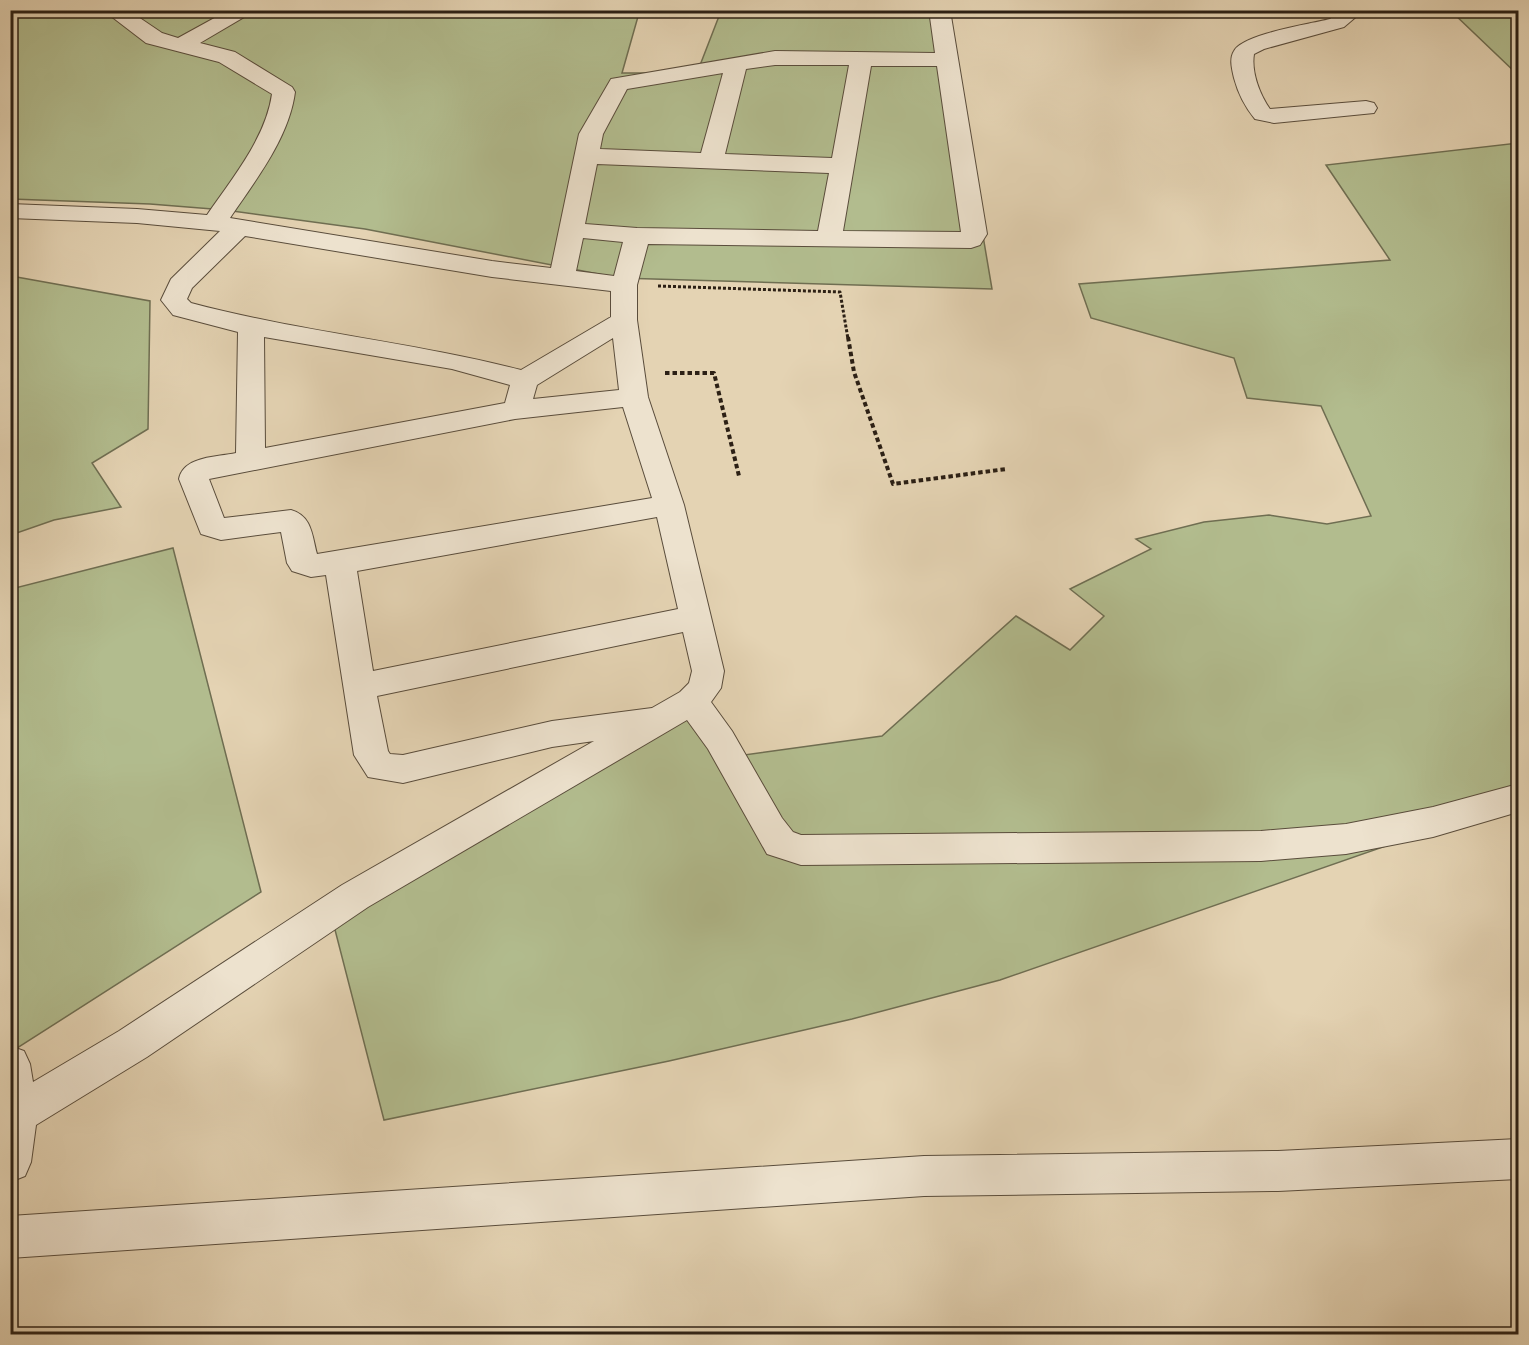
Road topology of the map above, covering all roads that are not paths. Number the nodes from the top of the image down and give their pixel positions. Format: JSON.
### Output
{"nodes":[{"id":1,"x":113,"y":10,"type":"edge"},
{"id":2,"x":246,"y":10,"type":"edge"},
{"id":3,"x":939,"y":10,"type":"edge"},
{"id":4,"x":1354,"y":10,"type":"edge"},
{"id":5,"x":179,"y":46,"type":"junction"},
{"id":6,"x":861,"y":59,"type":"junction"},
{"id":7,"x":948,"y":60,"type":"junction"},
{"id":8,"x":737,"y":63,"type":"junction"},
{"id":9,"x":1366,"y":108,"type":"dead end"},
{"id":10,"x":585,"y":156,"type":"junction"},
{"id":11,"x":711,"y":161,"type":"junction"},
{"id":12,"x":842,"y":166,"type":"junction"},
{"id":13,"x":10,"y":211,"type":"edge"},
{"id":14,"x":227,"y":225,"type":"junction"},
{"id":15,"x":572,"y":230,"type":"junction"},
{"id":16,"x":637,"y":236,"type":"junction"},
{"id":17,"x":829,"y":239,"type":"junction"},
{"id":18,"x":562,"y":279,"type":"junction"},
{"id":19,"x":624,"y":285,"type":"junction"},
{"id":20,"x":624,"y":320,"type":"junction"},
{"id":21,"x":251,"y":327,"type":"junction"},
{"id":22,"x":525,"y":380,"type":"junction"},
{"id":23,"x":632,"y":386,"type":"junction"},
{"id":24,"x":515,"y":410,"type":"junction"},
{"id":25,"x":251,"y":460,"type":"junction"},
{"id":26,"x":669,"y":505,"type":"junction"},
{"id":27,"x":340,"y":563,"type":"junction"},
{"id":28,"x":697,"y":617,"type":"junction"},
{"id":29,"x":359,"y":687,"type":"junction"},
{"id":30,"x":692,"y":701,"type":"junction"},
{"id":31,"x":658,"y":718,"type":"junction"},
{"id":32,"x":1518,"y":798,"type":"edge"},
{"id":33,"x":10,"y":1064,"type":"edge"},
{"id":34,"x":14,"y":1116,"type":"edge"},
{"id":35,"x":1518,"y":1159,"type":"edge"},
{"id":36,"x":10,"y":1162,"type":"edge"},
{"id":37,"x":10,"y":1237,"type":"edge"}],
"edges":[{"from":1,"to":5,"type":"street"},
{"from":2,"to":5,"type":"street"},
{"from":3,"to":7,"type":"street"},
{"from":4,"to":9,"type":"street"},
{"from":5,"to":14,"type":"street"},
{"from":6,"to":7,"type":"street"},
{"from":6,"to":8,"type":"street"},
{"from":6,"to":12,"type":"street"},
{"from":7,"to":17,"type":"street"},
{"from":8,"to":10,"type":"street"},
{"from":8,"to":11,"type":"street"},
{"from":10,"to":11,"type":"street"},
{"from":10,"to":15,"type":"street"},
{"from":11,"to":12,"type":"street"},
{"from":12,"to":17,"type":"street"},
{"from":13,"to":14,"type":"street"},
{"from":14,"to":18,"type":"street"},
{"from":14,"to":21,"type":"street"},
{"from":15,"to":16,"type":"street"},
{"from":15,"to":18,"type":"street"},
{"from":16,"to":17,"type":"street"},
{"from":16,"to":19,"type":"street"},
{"from":18,"to":19,"type":"street"},
{"from":19,"to":20,"type":"street"},
{"from":20,"to":22,"type":"street"},
{"from":20,"to":23,"type":"street"},
{"from":21,"to":22,"type":"street"},
{"from":21,"to":25,"type":"street"},
{"from":22,"to":24,"type":"street"},
{"from":23,"to":24,"type":"street"},
{"from":23,"to":26,"type":"street"},
{"from":24,"to":25,"type":"street"},
{"from":25,"to":27,"type":"street"},
{"from":26,"to":27,"type":"street"},
{"from":26,"to":28,"type":"street"},
{"from":27,"to":29,"type":"street"},
{"from":28,"to":29,"type":"street"},
{"from":28,"to":30,"type":"street"},
{"from":29,"to":31,"type":"street"},
{"from":30,"to":31,"type":"street"},
{"from":30,"to":32,"type":"street"},
{"from":31,"to":34,"type":"street"},
{"from":33,"to":34,"type":"street"},
{"from":34,"to":36,"type":"street"},
{"from":35,"to":37,"type":"street"}]}
